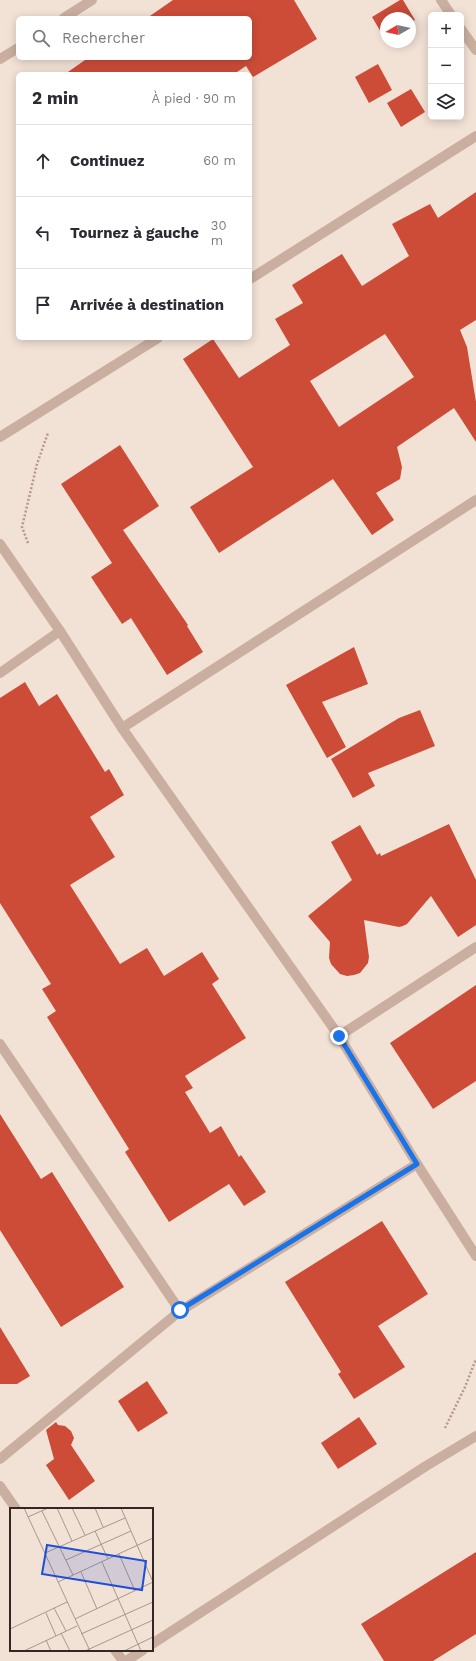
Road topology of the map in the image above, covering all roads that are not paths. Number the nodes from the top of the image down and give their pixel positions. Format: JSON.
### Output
{"nodes":[{"id":1,"x":92,"y":0,"type":"edge"},
{"id":2,"x":440,"y":0,"type":"edge"},
{"id":3,"x":449,"y":12,"type":"edge"},
{"id":4,"x":67,"y":16,"type":"edge"},
{"id":5,"x":464,"y":33,"type":"edge"},
{"id":6,"x":16,"y":49,"type":"edge"},
{"id":7,"x":476,"y":50,"type":"edge"},
{"id":8,"x":0,"y":59,"type":"edge"},
{"id":9,"x":476,"y":136,"type":"edge"},
{"id":10,"x":252,"y":279,"type":"edge"},
{"id":11,"x":155,"y":340,"type":"edge"},
{"id":12,"x":0,"y":438,"type":"edge"},
{"id":13,"x":476,"y":500,"type":"edge"},
{"id":14,"x":0,"y":544,"type":"edge"},
{"id":15,"x":60,"y":631,"type":"junction"},
{"id":16,"x":0,"y":673,"type":"edge"},
{"id":17,"x":122,"y":728,"type":"junction"},
{"id":18,"x":476,"y":947,"type":"edge"},
{"id":19,"x":339,"y":1036,"type":"junction"},
{"id":20,"x":0,"y":1044,"type":"edge"},
{"id":21,"x":417,"y":1164,"type":"junction"},
{"id":22,"x":476,"y":1256,"type":"edge"},
{"id":23,"x":180,"y":1310,"type":"junction"},
{"id":24,"x":476,"y":1436,"type":"edge"},
{"id":25,"x":0,"y":1459,"type":"edge"},
{"id":26,"x":0,"y":1486,"type":"edge"},
{"id":27,"x":15,"y":1508,"type":"edge"},
{"id":28,"x":153,"y":1643,"type":"edge"},
{"id":29,"x":116,"y":1651,"type":"edge"},
{"id":30,"x":141,"y":1651,"type":"edge"},
{"id":31,"x":123,"y":1661,"type":"edge"},
{"id":32,"x":126,"y":1661,"type":"edge"}],
"edges":[{"from":1,"to":4,"type":"street"},
{"from":2,"to":3,"type":"street"},
{"from":5,"to":7,"type":"street"},
{"from":6,"to":8,"type":"street"},
{"from":9,"to":10,"type":"street"},
{"from":11,"to":12,"type":"street"},
{"from":13,"to":17,"type":"street"},
{"from":14,"to":15,"type":"street"},
{"from":15,"to":16,"type":"street"},
{"from":15,"to":17,"type":"street"},
{"from":17,"to":19,"type":"street"},
{"from":18,"to":19,"type":"street"},
{"from":19,"to":21,"type":"street"},
{"from":20,"to":23,"type":"street"},
{"from":21,"to":22,"type":"street"},
{"from":21,"to":23,"type":"street"},
{"from":23,"to":25,"type":"street"},
{"from":24,"to":28,"type":"street"},
{"from":26,"to":27,"type":"street"},
{"from":29,"to":31,"type":"street"},
{"from":30,"to":32,"type":"street"}]}
